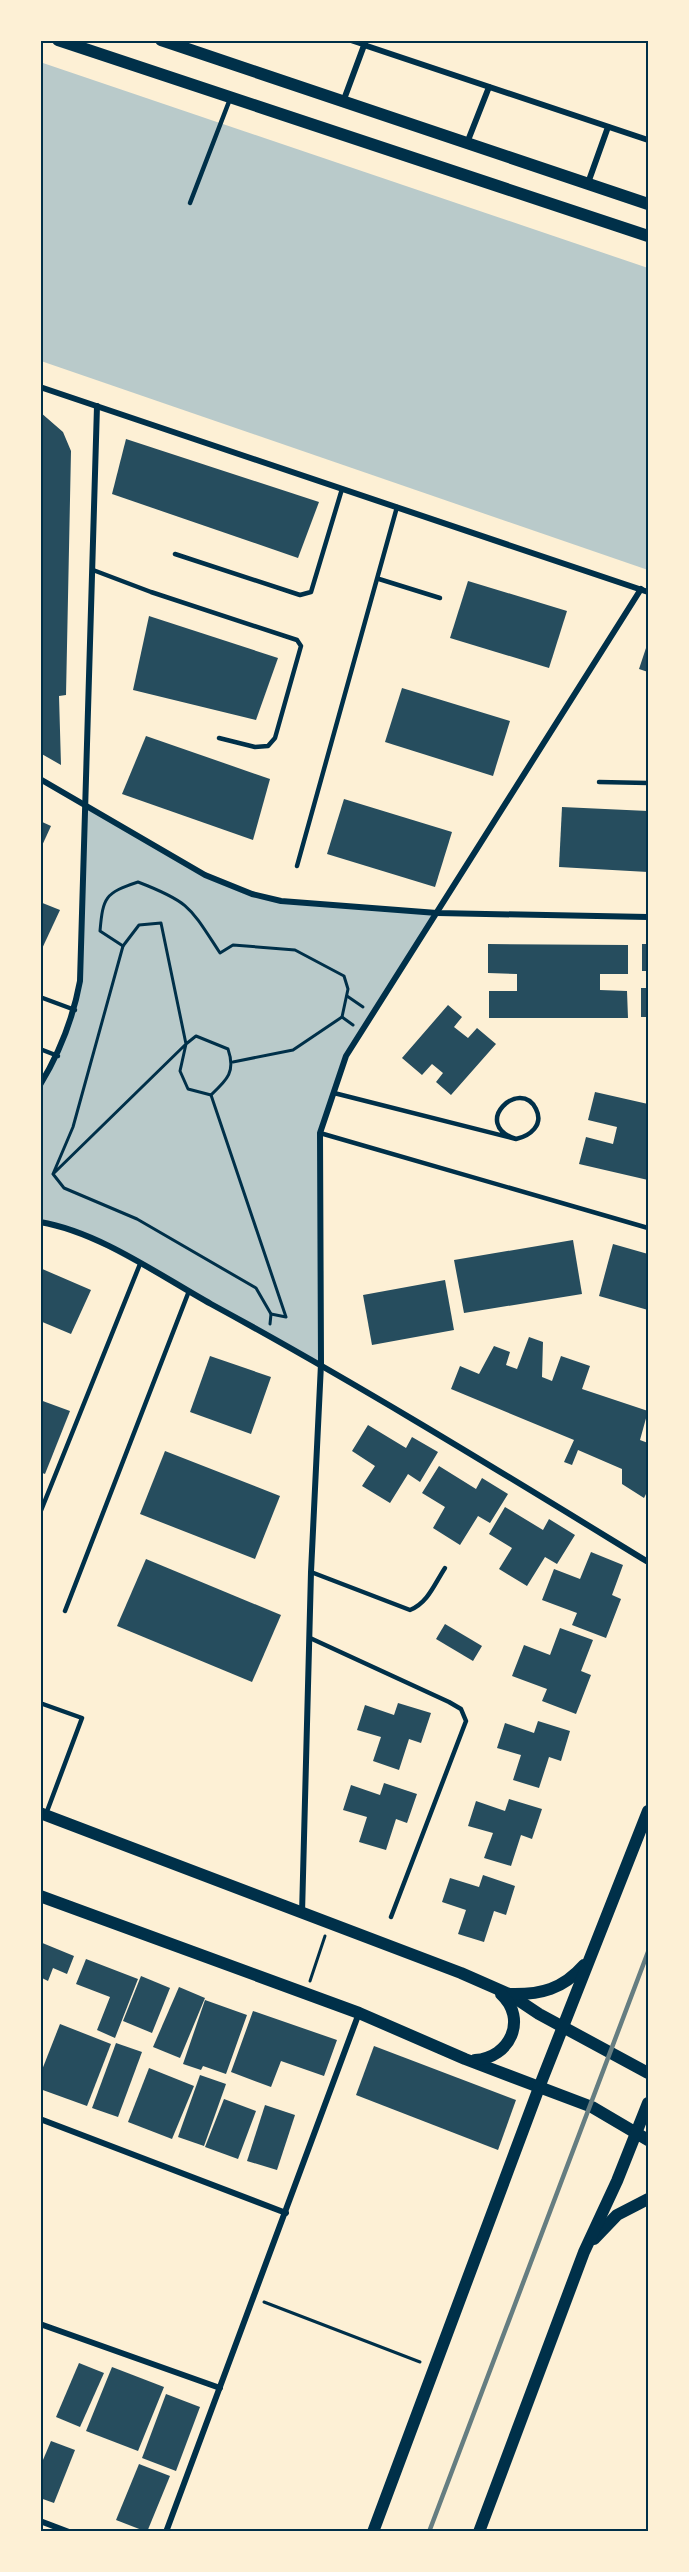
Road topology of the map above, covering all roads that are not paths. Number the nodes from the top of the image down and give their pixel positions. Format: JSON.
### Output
{"nodes":[{"id":1,"x":58,"y":40,"type":"edge"},
{"id":2,"x":161,"y":40,"type":"edge"},
{"id":3,"x":349,"y":40,"type":"edge"},
{"id":4,"x":365,"y":43,"type":"edge"},
{"id":5,"x":489,"y":87,"type":"junction"},
{"id":6,"x":230,"y":98,"type":"junction"},
{"id":7,"x":343,"y":102,"type":"junction"},
{"id":8,"x":608,"y":127,"type":"junction"},
{"id":9,"x":648,"y":140,"type":"edge"},
{"id":10,"x":467,"y":143,"type":"junction"},
{"id":11,"x":588,"y":184,"type":"junction"},
{"id":12,"x":190,"y":202,"type":"dead end"},
{"id":13,"x":648,"y":204,"type":"edge"},
{"id":14,"x":648,"y":236,"type":"edge"},
{"id":15,"x":40,"y":387,"type":"edge"},
{"id":16,"x":97,"y":406,"type":"junction"},
{"id":17,"x":342,"y":489,"type":"junction"},
{"id":18,"x":397,"y":507,"type":"junction"},
{"id":19,"x":175,"y":554,"type":"dead end"},
{"id":20,"x":93,"y":570,"type":"junction"},
{"id":21,"x":379,"y":579,"type":"junction"},
{"id":22,"x":641,"y":589,"type":"junction"},
{"id":23,"x":648,"y":592,"type":"edge"},
{"id":24,"x":440,"y":598,"type":"dead end"},
{"id":25,"x":219,"y":738,"type":"dead end"},
{"id":26,"x":40,"y":779,"type":"edge"},
{"id":27,"x":599,"y":782,"type":"dead end"},
{"id":28,"x":648,"y":783,"type":"edge"},
{"id":29,"x":84,"y":804,"type":"junction"},
{"id":30,"x":297,"y":866,"type":"dead end"},
{"id":31,"x":437,"y":913,"type":"junction"},
{"id":32,"x":648,"y":917,"type":"edge"},
{"id":33,"x":40,"y":997,"type":"edge"},
{"id":34,"x":75,"y":1010,"type":"junction"},
{"id":35,"x":40,"y":1049,"type":"edge"},
{"id":36,"x":58,"y":1056,"type":"junction"},
{"id":37,"x":40,"y":1085,"type":"edge"},
{"id":38,"x":333,"y":1093,"type":"junction"},
{"id":39,"x":320,"y":1133,"type":"junction"},
{"id":40,"x":516,"y":1139,"type":"junction"},
{"id":41,"x":40,"y":1222,"type":"edge"},
{"id":42,"x":648,"y":1228,"type":"edge"},
{"id":43,"x":140,"y":1264,"type":"junction"},
{"id":44,"x":189,"y":1291,"type":"junction"},
{"id":45,"x":321,"y":1364,"type":"junction"},
{"id":46,"x":40,"y":1494,"type":"edge"},
{"id":47,"x":47,"y":1496,"type":"junction"},
{"id":48,"x":40,"y":1513,"type":"edge"},
{"id":49,"x":648,"y":1562,"type":"edge"},
{"id":50,"x":445,"y":1568,"type":"dead end"},
{"id":51,"x":311,"y":1572,"type":"junction"},
{"id":52,"x":65,"y":1611,"type":"dead end"},
{"id":53,"x":310,"y":1638,"type":"junction"},
{"id":54,"x":40,"y":1703,"type":"edge"},
{"id":55,"x":648,"y":1811,"type":"edge"},
{"id":56,"x":43,"y":1814,"type":"edge"},
{"id":57,"x":40,"y":1896,"type":"edge"},
{"id":58,"x":302,"y":1914,"type":"junction"},
{"id":59,"x":391,"y":1917,"type":"dead end"},
{"id":60,"x":593,"y":1948,"type":"junction"},
{"id":61,"x":497,"y":1990,"type":"junction"},
{"id":62,"x":509,"y":1994,"type":"junction"},
{"id":63,"x":359,"y":2013,"type":"junction"},
{"id":64,"x":564,"y":2027,"type":"junction"},
{"id":65,"x":465,"y":2059,"type":"junction"},
{"id":66,"x":648,"y":2073,"type":"edge"},
{"id":67,"x":540,"y":2085,"type":"junction"},
{"id":68,"x":648,"y":2103,"type":"edge"},
{"id":69,"x":40,"y":2119,"type":"edge"},
{"id":70,"x":636,"y":2132,"type":"junction"},
{"id":71,"x":648,"y":2140,"type":"edge"},
{"id":72,"x":648,"y":2199,"type":"edge"},
{"id":73,"x":286,"y":2212,"type":"junction"},
{"id":74,"x":584,"y":2252,"type":"junction"},
{"id":75,"x":40,"y":2324,"type":"edge"},
{"id":76,"x":220,"y":2388,"type":"junction"},
{"id":77,"x":40,"y":2521,"type":"edge"},
{"id":78,"x":69,"y":2532,"type":"edge"},
{"id":79,"x":166,"y":2532,"type":"edge"},
{"id":80,"x":373,"y":2532,"type":"edge"},
{"id":81,"x":479,"y":2532,"type":"edge"}],
"edges":[{"from":1,"to":6,"type":"main road"},
{"from":2,"to":7,"type":"main road"},
{"from":3,"to":4,"type":"lane"},
{"from":4,"to":5,"type":"street"},
{"from":4,"to":7,"type":"street"},
{"from":5,"to":8,"type":"street"},
{"from":5,"to":10,"type":"street"},
{"from":6,"to":12,"type":"lane"},
{"from":6,"to":14,"type":"main road"},
{"from":7,"to":10,"type":"main road"},
{"from":8,"to":9,"type":"street"},
{"from":8,"to":11,"type":"street"},
{"from":10,"to":11,"type":"main road"},
{"from":11,"to":13,"type":"main road"},
{"from":15,"to":16,"type":"street"},
{"from":16,"to":17,"type":"street"},
{"from":16,"to":20,"type":"street"},
{"from":17,"to":18,"type":"street"},
{"from":17,"to":19,"type":"lane"},
{"from":18,"to":21,"type":"lane"},
{"from":18,"to":22,"type":"street"},
{"from":20,"to":25,"type":"lane"},
{"from":20,"to":29,"type":"street"},
{"from":21,"to":24,"type":"lane"},
{"from":21,"to":30,"type":"lane"},
{"from":22,"to":23,"type":"street"},
{"from":22,"to":31,"type":"street"},
{"from":26,"to":29,"type":"street"},
{"from":27,"to":28,"type":"lane"},
{"from":29,"to":31,"type":"street"},
{"from":29,"to":34,"type":"street"},
{"from":31,"to":32,"type":"street"},
{"from":31,"to":38,"type":"street"},
{"from":33,"to":34,"type":"lane"},
{"from":34,"to":36,"type":"street"},
{"from":35,"to":36,"type":"lane"},
{"from":36,"to":37,"type":"street"},
{"from":38,"to":39,"type":"street"},
{"from":38,"to":40,"type":"lane"},
{"from":39,"to":42,"type":"lane"},
{"from":39,"to":45,"type":"street"},
{"from":40,"to":40,"type":"lane"},
{"from":41,"to":43,"type":"street"},
{"from":43,"to":44,"type":"street"},
{"from":43,"to":47,"type":"lane"},
{"from":44,"to":45,"type":"street"},
{"from":44,"to":52,"type":"lane"},
{"from":45,"to":49,"type":"street"},
{"from":45,"to":51,"type":"street"},
{"from":46,"to":47,"type":"lane"},
{"from":47,"to":48,"type":"lane"},
{"from":50,"to":51,"type":"lane"},
{"from":51,"to":53,"type":"street"},
{"from":53,"to":58,"type":"street"},
{"from":53,"to":59,"type":"lane"},
{"from":54,"to":56,"type":"lane"},
{"from":55,"to":60,"type":"main road"},
{"from":56,"to":58,"type":"main road"},
{"from":57,"to":63,"type":"main road"},
{"from":58,"to":61,"type":"main road"},
{"from":60,"to":62,"type":"main road"},
{"from":60,"to":64,"type":"main road"},
{"from":61,"to":62,"type":"main road"},
{"from":61,"to":65,"type":"main road"},
{"from":62,"to":64,"type":"main road"},
{"from":63,"to":65,"type":"main road"},
{"from":63,"to":73,"type":"street"},
{"from":64,"to":66,"type":"main road"},
{"from":64,"to":67,"type":"main road"},
{"from":65,"to":67,"type":"main road"},
{"from":67,"to":70,"type":"main road"},
{"from":67,"to":80,"type":"main road"},
{"from":68,"to":70,"type":"main road"},
{"from":69,"to":73,"type":"street"},
{"from":70,"to":71,"type":"main road"},
{"from":70,"to":74,"type":"main road"},
{"from":72,"to":74,"type":"main road"},
{"from":73,"to":76,"type":"street"},
{"from":74,"to":81,"type":"main road"},
{"from":75,"to":76,"type":"street"},
{"from":76,"to":79,"type":"street"},
{"from":77,"to":78,"type":"street"}]}
